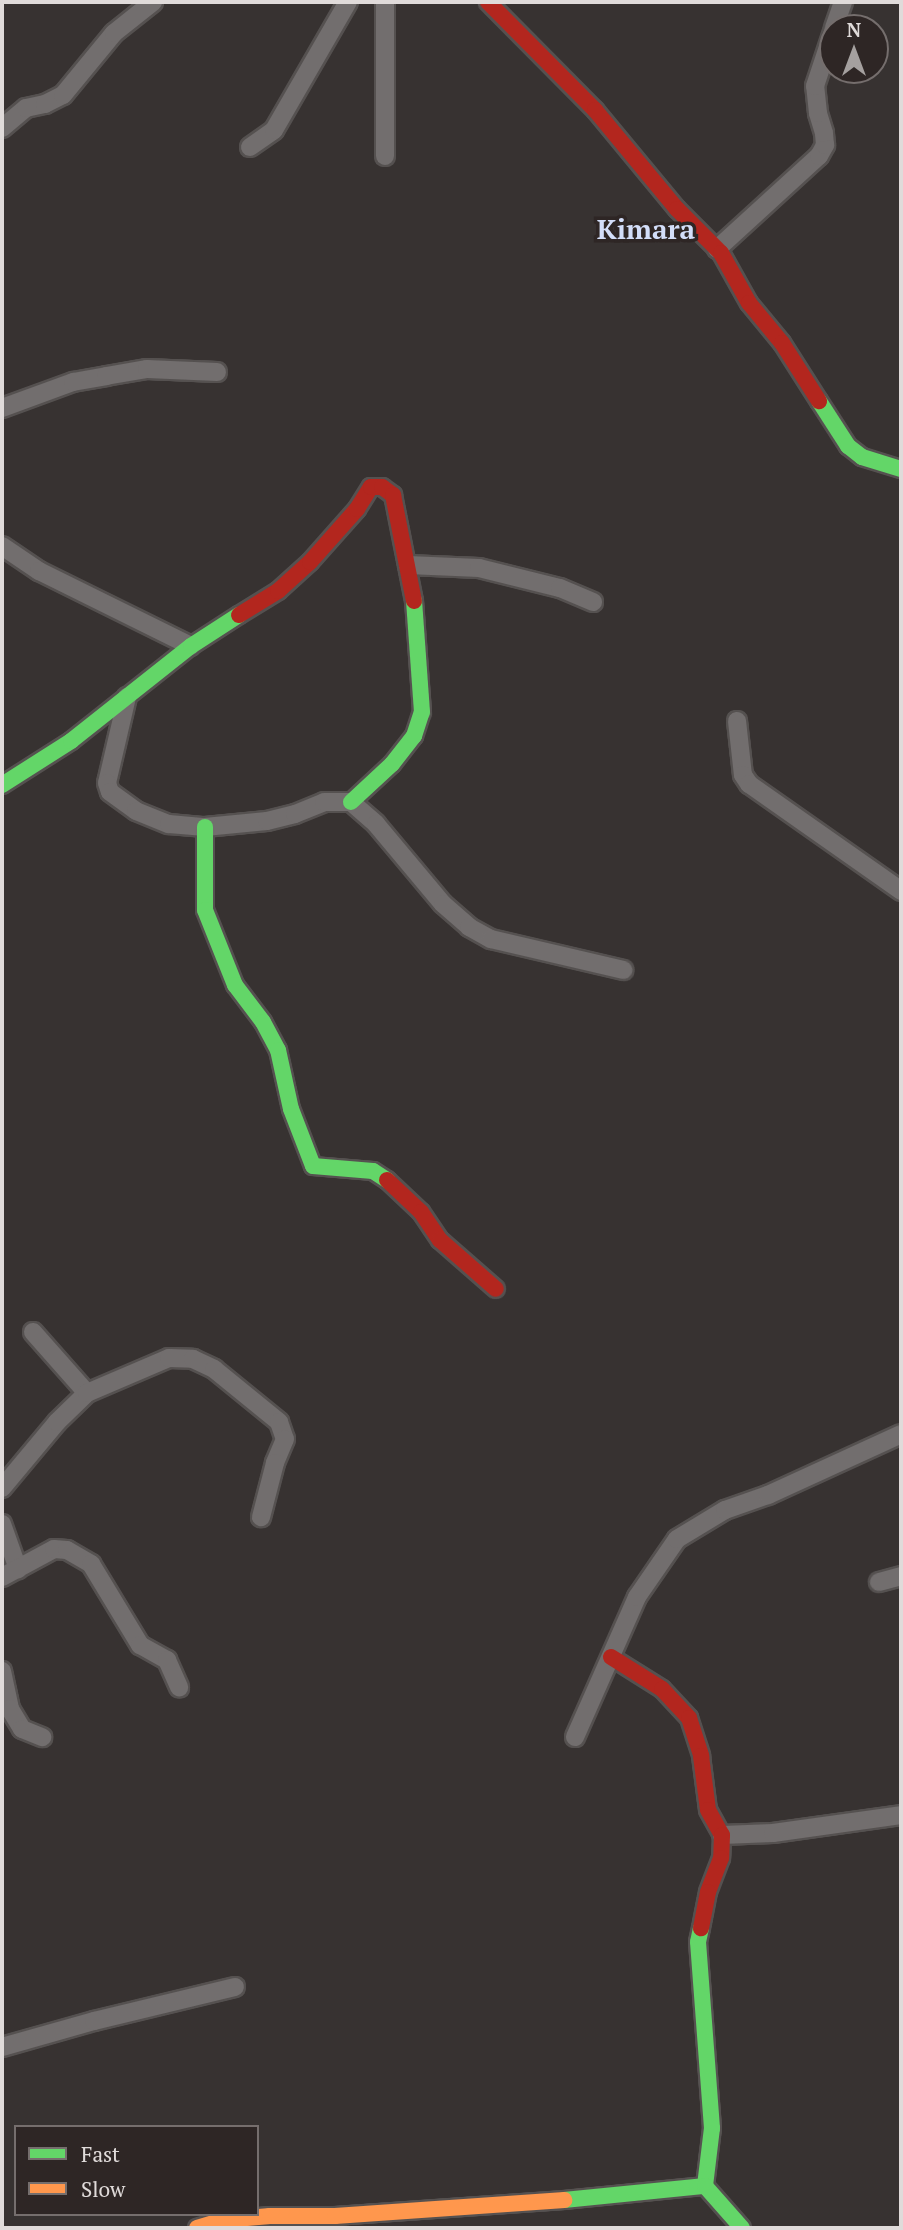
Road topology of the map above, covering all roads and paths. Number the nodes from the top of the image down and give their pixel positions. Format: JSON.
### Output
{"nodes":[{"id":1,"x":153,"y":2,"type":"edge"},
{"id":2,"x":348,"y":2,"type":"edge"},
{"id":3,"x":385,"y":2,"type":"edge"},
{"id":4,"x":488,"y":2,"type":"edge"},
{"id":5,"x":819,"y":74,"type":"edge"},
{"id":6,"x":2,"y":128,"type":"edge"},
{"id":7,"x":250,"y":148,"type":"dead end"},
{"id":8,"x":385,"y":156,"type":"dead end"},
{"id":9,"x":717,"y":248,"type":"junction"},
{"id":10,"x":217,"y":372,"type":"dead end"},
{"id":11,"x":2,"y":408,"type":"edge"},
{"id":12,"x":901,"y":469,"type":"edge"},
{"id":13,"x":2,"y":546,"type":"edge"},
{"id":14,"x":408,"y":565,"type":"junction"},
{"id":15,"x":593,"y":602,"type":"dead end"},
{"id":16,"x":191,"y":646,"type":"junction"},
{"id":17,"x":127,"y":697,"type":"junction"},
{"id":18,"x":737,"y":721,"type":"dead end"},
{"id":19,"x":2,"y":785,"type":"edge"},
{"id":20,"x":351,"y":802,"type":"junction"},
{"id":21,"x":205,"y":827,"type":"junction"},
{"id":22,"x":901,"y":891,"type":"edge"},
{"id":23,"x":622,"y":970,"type":"dead end"},
{"id":24,"x":496,"y":1289,"type":"dead end"},
{"id":25,"x":33,"y":1332,"type":"dead end"},
{"id":26,"x":87,"y":1393,"type":"junction"},
{"id":27,"x":901,"y":1434,"type":"edge"},
{"id":28,"x":2,"y":1488,"type":"edge"},
{"id":29,"x":261,"y":1517,"type":"dead end"},
{"id":30,"x":2,"y":1524,"type":"edge"},
{"id":31,"x":10,"y":1573,"type":"edge"},
{"id":32,"x":901,"y":1576,"type":"edge"},
{"id":33,"x":879,"y":1582,"type":"dead end"},
{"id":34,"x":611,"y":1657,"type":"junction"},
{"id":35,"x":2,"y":1671,"type":"edge"},
{"id":36,"x":179,"y":1687,"type":"dead end"},
{"id":37,"x":42,"y":1737,"type":"dead end"},
{"id":38,"x":575,"y":1737,"type":"dead end"},
{"id":39,"x":901,"y":1815,"type":"edge"},
{"id":40,"x":722,"y":1835,"type":"junction"},
{"id":41,"x":235,"y":1987,"type":"dead end"},
{"id":42,"x":2,"y":2047,"type":"edge"},
{"id":43,"x":705,"y":2186,"type":"junction"},
{"id":44,"x":197,"y":2228,"type":"edge"},
{"id":45,"x":743,"y":2228,"type":"edge"}],
"edges":[{"from":1,"to":6,"type":"street"},
{"from":2,"to":7,"type":"street"},
{"from":3,"to":8,"type":"street"},
{"from":4,"to":9,"type":"street"},
{"from":5,"to":9,"type":"street"},
{"from":9,"to":12,"type":"street"},
{"from":10,"to":11,"type":"street"},
{"from":13,"to":16,"type":"street"},
{"from":14,"to":15,"type":"street"},
{"from":14,"to":16,"type":"street"},
{"from":14,"to":20,"type":"street"},
{"from":16,"to":17,"type":"street"},
{"from":17,"to":19,"type":"street"},
{"from":17,"to":21,"type":"street"},
{"from":18,"to":22,"type":"street"},
{"from":20,"to":21,"type":"street"},
{"from":20,"to":23,"type":"street"},
{"from":21,"to":24,"type":"street"},
{"from":25,"to":26,"type":"street"},
{"from":26,"to":28,"type":"street"},
{"from":26,"to":29,"type":"street"},
{"from":27,"to":34,"type":"street"},
{"from":30,"to":31,"type":"street"},
{"from":31,"to":36,"type":"street"},
{"from":32,"to":33,"type":"street"},
{"from":34,"to":38,"type":"street"},
{"from":34,"to":40,"type":"street"},
{"from":35,"to":37,"type":"street"},
{"from":39,"to":40,"type":"street"},
{"from":40,"to":43,"type":"street"},
{"from":41,"to":42,"type":"street"},
{"from":43,"to":44,"type":"street"},
{"from":43,"to":45,"type":"street"}]}
